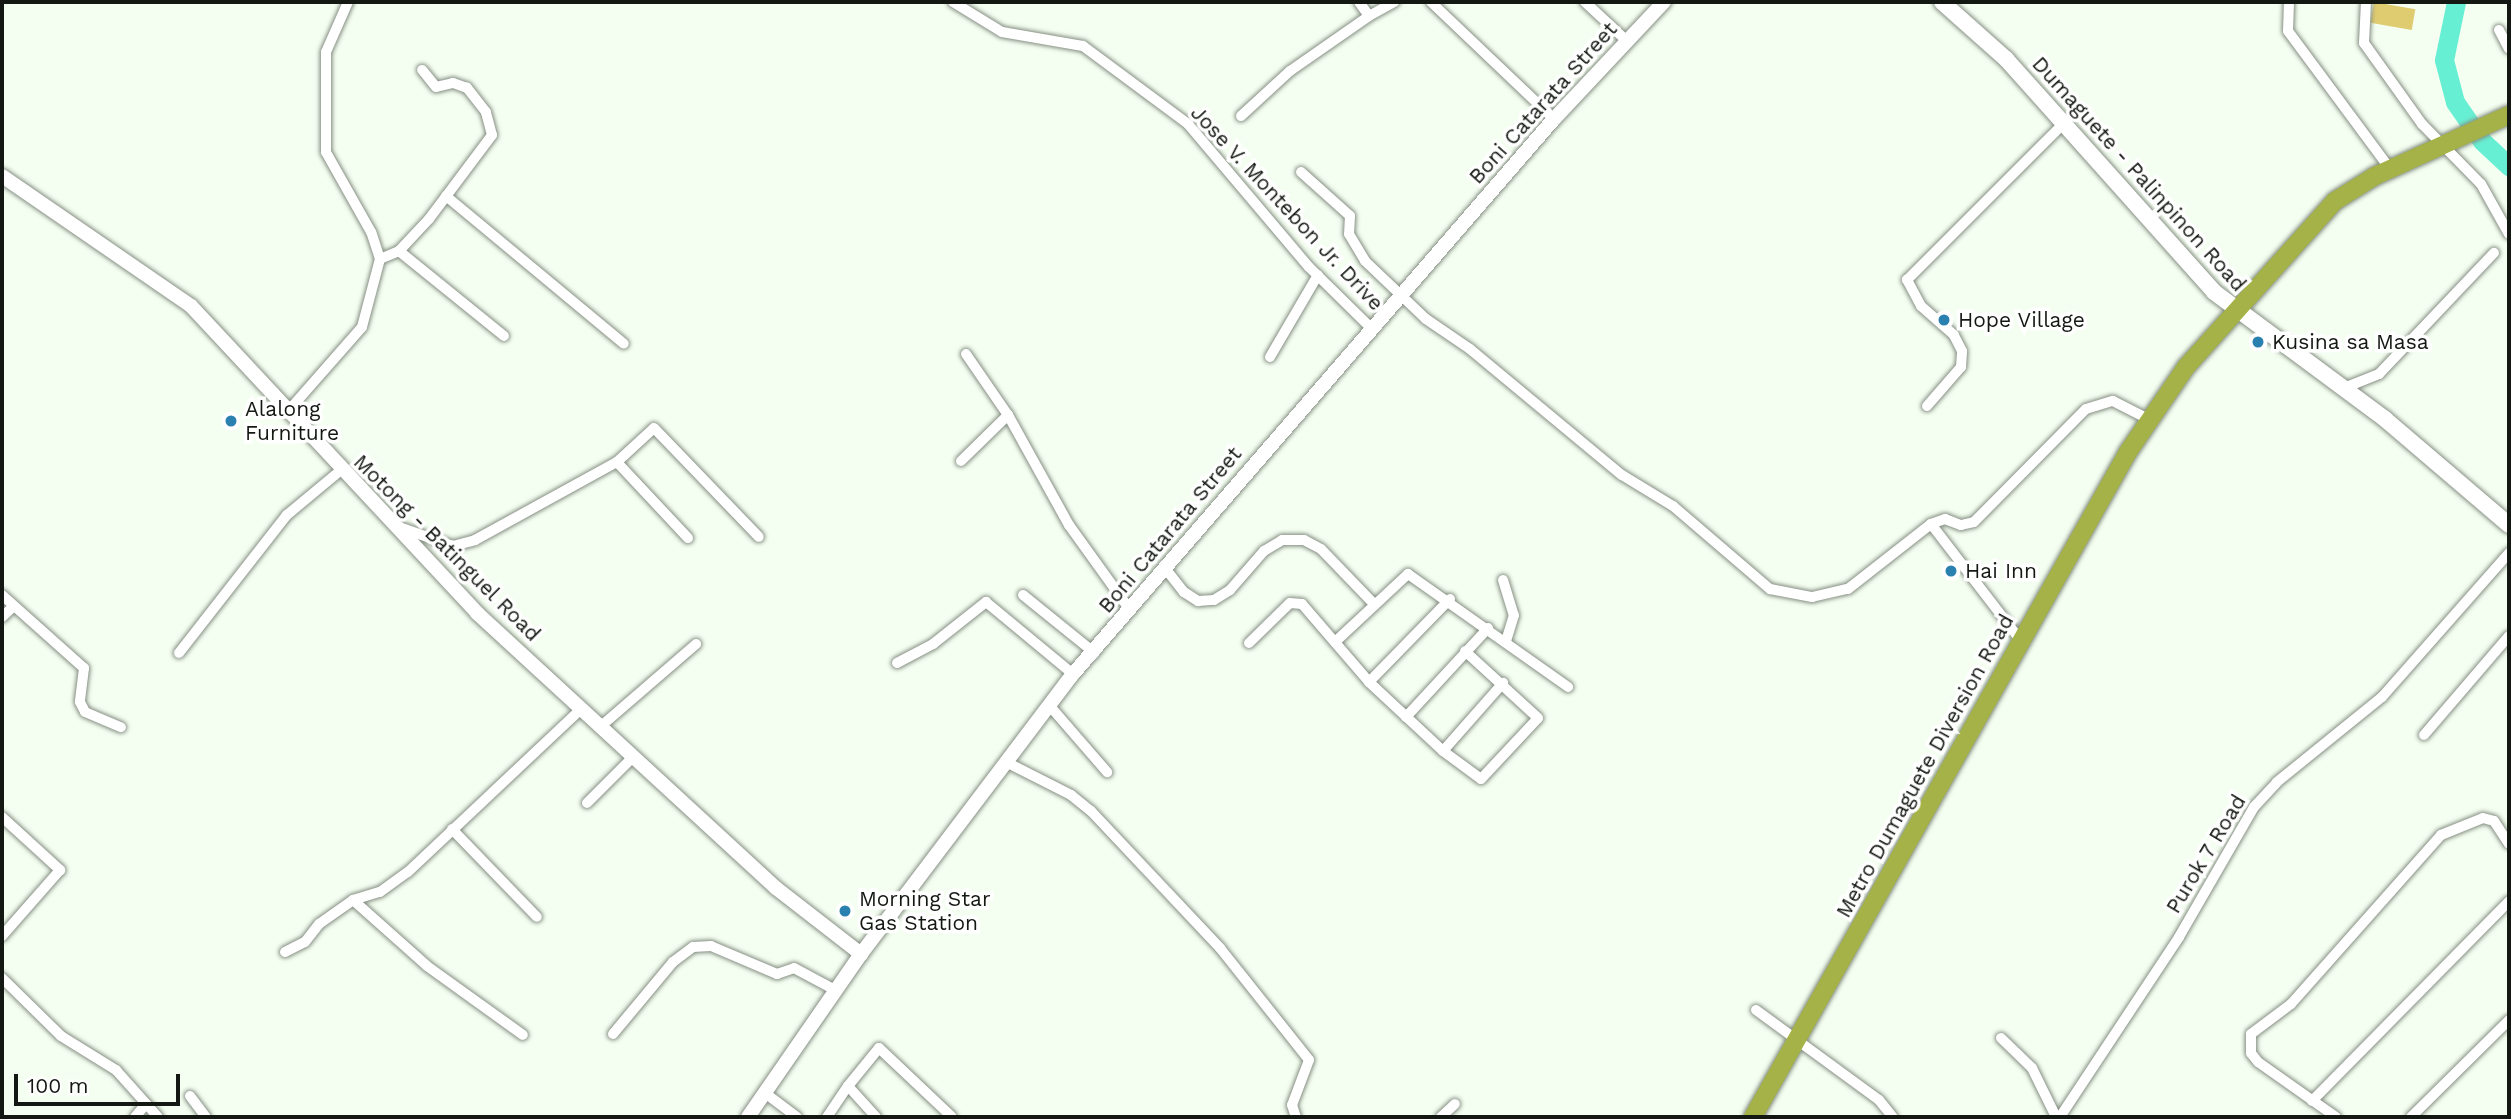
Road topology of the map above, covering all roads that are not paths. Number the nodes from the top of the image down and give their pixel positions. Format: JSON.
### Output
{"nodes":[{"id":1,"x":348,"y":2,"type":"edge"},
{"id":2,"x":953,"y":2,"type":"edge"},
{"id":3,"x":1359,"y":2,"type":"edge"},
{"id":4,"x":1394,"y":2,"type":"edge"},
{"id":5,"x":1431,"y":2,"type":"edge"},
{"id":6,"x":1585,"y":2,"type":"edge"},
{"id":7,"x":1664,"y":2,"type":"edge"},
{"id":8,"x":1942,"y":2,"type":"edge"},
{"id":9,"x":2289,"y":2,"type":"edge"},
{"id":10,"x":2366,"y":2,"type":"edge"},
{"id":11,"x":1369,"y":16,"type":"junction"},
{"id":12,"x":2500,"y":30,"type":"dead end"},
{"id":13,"x":1627,"y":41,"type":"junction"},
{"id":14,"x":2509,"y":48,"type":"edge"},
{"id":15,"x":422,"y":71,"type":"dead end"},
{"id":16,"x":1241,"y":116,"type":"dead end"},
{"id":17,"x":2503,"y":118,"type":"edge"},
{"id":18,"x":1554,"y":119,"type":"junction"},
{"id":19,"x":2064,"y":123,"type":"junction"},
{"id":20,"x":2446,"y":145,"type":"junction"},
{"id":21,"x":2390,"y":169,"type":"junction"},
{"id":22,"x":1301,"y":172,"type":"dead end"},
{"id":23,"x":2,"y":176,"type":"edge"},
{"id":24,"x":446,"y":196,"type":"junction"},
{"id":25,"x":2509,"y":234,"type":"edge"},
{"id":26,"x":399,"y":251,"type":"junction"},
{"id":27,"x":2494,"y":253,"type":"dead end"},
{"id":28,"x":380,"y":259,"type":"junction"},
{"id":29,"x":1318,"y":275,"type":"junction"},
{"id":30,"x":1401,"y":295,"type":"junction"},
{"id":31,"x":2234,"y":310,"type":"junction"},
{"id":32,"x":1373,"y":330,"type":"junction"},
{"id":33,"x":504,"y":337,"type":"dead end"},
{"id":34,"x":624,"y":344,"type":"dead end"},
{"id":35,"x":966,"y":355,"type":"dead end"},
{"id":36,"x":1270,"y":357,"type":"dead end"},
{"id":37,"x":2344,"y":388,"type":"junction"},
{"id":38,"x":1927,"y":406,"type":"dead end"},
{"id":39,"x":290,"y":410,"type":"junction"},
{"id":40,"x":1008,"y":415,"type":"junction"},
{"id":41,"x":2148,"y":419,"type":"junction"},
{"id":42,"x":961,"y":461,"type":"dead end"},
{"id":43,"x":617,"y":462,"type":"junction"},
{"id":44,"x":341,"y":470,"type":"junction"},
{"id":45,"x":390,"y":524,"type":"junction"},
{"id":46,"x":1931,"y":524,"type":"junction"},
{"id":47,"x":2509,"y":525,"type":"edge"},
{"id":48,"x":759,"y":537,"type":"dead end"},
{"id":49,"x":688,"y":538,"type":"dead end"},
{"id":50,"x":2509,"y":553,"type":"edge"},
{"id":51,"x":1165,"y":568,"type":"junction"},
{"id":52,"x":1503,"y":580,"type":"dead end"},
{"id":53,"x":2,"y":595,"type":"edge"},
{"id":54,"x":1023,"y":596,"type":"dead end"},
{"id":55,"x":1450,"y":599,"type":"junction"},
{"id":56,"x":1373,"y":603,"type":"junction"},
{"id":57,"x":14,"y":606,"type":"junction"},
{"id":58,"x":1130,"y":610,"type":"junction"},
{"id":59,"x":2,"y":617,"type":"edge"},
{"id":60,"x":1488,"y":628,"type":"junction"},
{"id":61,"x":2509,"y":636,"type":"edge"},
{"id":62,"x":1507,"y":641,"type":"junction"},
{"id":63,"x":1335,"y":642,"type":"junction"},
{"id":64,"x":2022,"y":642,"type":"junction"},
{"id":65,"x":1249,"y":643,"type":"dead end"},
{"id":66,"x":696,"y":644,"type":"dead end"},
{"id":67,"x":1465,"y":651,"type":"junction"},
{"id":68,"x":179,"y":653,"type":"dead end"},
{"id":69,"x":1095,"y":653,"type":"junction"},
{"id":70,"x":897,"y":663,"type":"dead end"},
{"id":71,"x":1073,"y":674,"type":"junction"},
{"id":72,"x":1369,"y":682,"type":"junction"},
{"id":73,"x":1503,"y":683,"type":"junction"},
{"id":74,"x":1568,"y":687,"type":"dead end"},
{"id":75,"x":1049,"y":705,"type":"junction"},
{"id":76,"x":581,"y":709,"type":"junction"},
{"id":77,"x":1406,"y":717,"type":"junction"},
{"id":78,"x":121,"y":727,"type":"dead end"},
{"id":79,"x":600,"y":727,"type":"junction"},
{"id":80,"x":2424,"y":735,"type":"dead end"},
{"id":81,"x":1443,"y":751,"type":"junction"},
{"id":82,"x":632,"y":758,"type":"junction"},
{"id":83,"x":1006,"y":762,"type":"junction"},
{"id":84,"x":1107,"y":772,"type":"dead end"},
{"id":85,"x":587,"y":803,"type":"dead end"},
{"id":86,"x":2,"y":817,"type":"edge"},
{"id":87,"x":452,"y":829,"type":"junction"},
{"id":88,"x":2509,"y":844,"type":"edge"},
{"id":89,"x":353,"y":900,"type":"junction"},
{"id":90,"x":2509,"y":901,"type":"edge"},
{"id":91,"x":537,"y":917,"type":"dead end"},
{"id":92,"x":2,"y":936,"type":"edge"},
{"id":93,"x":285,"y":952,"type":"dead end"},
{"id":94,"x":861,"y":954,"type":"junction"},
{"id":95,"x":2,"y":978,"type":"edge"},
{"id":96,"x":837,"y":991,"type":"junction"},
{"id":97,"x":1756,"y":1010,"type":"dead end"},
{"id":98,"x":2509,"y":1020,"type":"edge"},
{"id":99,"x":613,"y":1034,"type":"dead end"},
{"id":100,"x":523,"y":1035,"type":"dead end"},
{"id":101,"x":2001,"y":1038,"type":"dead end"},
{"id":102,"x":1797,"y":1040,"type":"junction"},
{"id":103,"x":848,"y":1086,"type":"junction"},
{"id":104,"x":765,"y":1093,"type":"junction"},
{"id":105,"x":190,"y":1096,"type":"dead end"},
{"id":106,"x":2312,"y":1101,"type":"junction"},
{"id":107,"x":146,"y":1104,"type":"junction"},
{"id":108,"x":1455,"y":1104,"type":"dead end"},
{"id":109,"x":135,"y":1117,"type":"edge"},
{"id":110,"x":158,"y":1117,"type":"edge"},
{"id":111,"x":206,"y":1117,"type":"edge"},
{"id":112,"x":748,"y":1117,"type":"edge"},
{"id":113,"x":797,"y":1117,"type":"edge"},
{"id":114,"x":827,"y":1117,"type":"edge"},
{"id":115,"x":876,"y":1117,"type":"edge"},
{"id":116,"x":952,"y":1117,"type":"edge"},
{"id":117,"x":1296,"y":1117,"type":"edge"},
{"id":118,"x":1441,"y":1117,"type":"edge"},
{"id":119,"x":1753,"y":1117,"type":"edge"},
{"id":120,"x":1893,"y":1117,"type":"edge"},
{"id":121,"x":2058,"y":1117,"type":"edge"},
{"id":122,"x":2336,"y":1117,"type":"edge"},
{"id":123,"x":2411,"y":1117,"type":"edge"}],
"edges":[{"from":1,"to":28,"type":"street"},
{"from":2,"to":29,"type":"street","name":"Jose V. Montebon Jr. Drive"},
{"from":3,"to":11,"type":"street"},
{"from":4,"to":11,"type":"street"},
{"from":5,"to":18,"type":"street"},
{"from":6,"to":13,"type":"street"},
{"from":7,"to":13,"type":"street","name":"Boni Catarata Street"},
{"from":8,"to":19,"type":"main road","name":"Dumaguete - Palinpinon Road"},
{"from":9,"to":21,"type":"street"},
{"from":10,"to":20,"type":"street"},
{"from":11,"to":16,"type":"street"},
{"from":12,"to":14,"type":"street"},
{"from":13,"to":18,"type":"street","name":"Boni Catarata Street"},
{"from":15,"to":24,"type":"street"},
{"from":17,"to":20,"type":"highway","name":"Metro Dumaguete Diversion Road"},
{"from":18,"to":30,"type":"street","name":"Boni Catarata Street"},
{"from":19,"to":31,"type":"main road","name":"Dumaguete - Palinpinon Road"},
{"from":19,"to":38,"type":"street"},
{"from":20,"to":21,"type":"highway","name":"Metro Dumaguete Diversion Road"},
{"from":20,"to":25,"type":"street"},
{"from":21,"to":31,"type":"highway","name":"Metro Dumaguete Diversion Road"},
{"from":22,"to":30,"type":"street"},
{"from":23,"to":39,"type":"street","name":"Motong - Batinguel Road"},
{"from":24,"to":26,"type":"street"},
{"from":24,"to":34,"type":"street"},
{"from":26,"to":28,"type":"street"},
{"from":26,"to":33,"type":"street"},
{"from":27,"to":37,"type":"street"},
{"from":28,"to":39,"type":"street"},
{"from":29,"to":32,"type":"street","name":"Jose V. Montebon Jr. Drive"},
{"from":29,"to":36,"type":"street"},
{"from":30,"to":32,"type":"street","name":"Boni Catarata Street"},
{"from":30,"to":46,"type":"street"},
{"from":31,"to":37,"type":"main road","name":"Dumaguete - Palinpinon Road"},
{"from":31,"to":41,"type":"highway","name":"Metro Dumaguete Diversion Road"},
{"from":32,"to":51,"type":"street","name":"Boni Catarata Street"},
{"from":35,"to":40,"type":"street"},
{"from":37,"to":47,"type":"main road","name":"Dumaguete - Palinpinon Road"},
{"from":39,"to":44,"type":"street","name":"Motong - Batinguel Road"},
{"from":40,"to":42,"type":"street"},
{"from":40,"to":58,"type":"street"},
{"from":41,"to":46,"type":"street"},
{"from":41,"to":64,"type":"highway","name":"Metro Dumaguete Diversion Road"},
{"from":43,"to":45,"type":"street"},
{"from":43,"to":48,"type":"street"},
{"from":43,"to":49,"type":"street"},
{"from":44,"to":45,"type":"street","name":"Motong - Batinguel Road"},
{"from":44,"to":68,"type":"street"},
{"from":45,"to":76,"type":"street","name":"Motong - Batinguel Road"},
{"from":46,"to":64,"type":"street"},
{"from":50,"to":121,"type":"street","name":"Purok 7 Road"},
{"from":51,"to":56,"type":"street"},
{"from":51,"to":58,"type":"street","name":"Boni Catarata Street"},
{"from":52,"to":62,"type":"street"},
{"from":53,"to":57,"type":"street"},
{"from":54,"to":69,"type":"street"},
{"from":55,"to":56,"type":"street"},
{"from":55,"to":60,"type":"street"},
{"from":55,"to":72,"type":"street"},
{"from":56,"to":63,"type":"street"},
{"from":57,"to":59,"type":"street"},
{"from":57,"to":78,"type":"street"},
{"from":58,"to":69,"type":"street","name":"Boni Catarata Street"},
{"from":60,"to":62,"type":"street"},
{"from":60,"to":67,"type":"street"},
{"from":61,"to":80,"type":"street"},
{"from":62,"to":74,"type":"street"},
{"from":63,"to":65,"type":"street"},
{"from":63,"to":72,"type":"street"},
{"from":64,"to":102,"type":"highway","name":"Metro Dumaguete Diversion Road"},
{"from":66,"to":79,"type":"street"},
{"from":67,"to":73,"type":"street"},
{"from":67,"to":77,"type":"street"},
{"from":69,"to":71,"type":"street","name":"Boni Catarata Street"},
{"from":70,"to":71,"type":"street"},
{"from":71,"to":75,"type":"street","name":"Boni Catarata Street"},
{"from":72,"to":77,"type":"street"},
{"from":73,"to":81,"type":"street"},
{"from":73,"to":81,"type":"street"},
{"from":75,"to":83,"type":"street","name":"Boni Catarata Street"},
{"from":75,"to":84,"type":"street"},
{"from":76,"to":79,"type":"street","name":"Motong - Batinguel Road"},
{"from":76,"to":87,"type":"street"},
{"from":77,"to":81,"type":"street"},
{"from":79,"to":82,"type":"street","name":"Motong - Batinguel Road"},
{"from":82,"to":85,"type":"street"},
{"from":82,"to":94,"type":"street","name":"Motong - Batinguel Road"},
{"from":83,"to":94,"type":"street","name":"Boni Catarata Street"},
{"from":83,"to":117,"type":"street"},
{"from":86,"to":92,"type":"street"},
{"from":87,"to":89,"type":"street"},
{"from":87,"to":91,"type":"street"},
{"from":88,"to":106,"type":"street"},
{"from":89,"to":93,"type":"street"},
{"from":89,"to":100,"type":"street"},
{"from":90,"to":106,"type":"street"},
{"from":94,"to":96,"type":"street","name":"Boni Catarata Street"},
{"from":95,"to":107,"type":"street"},
{"from":96,"to":99,"type":"street"},
{"from":96,"to":104,"type":"street","name":"Boni Catarata Street"},
{"from":97,"to":102,"type":"street"},
{"from":98,"to":123,"type":"street"},
{"from":101,"to":121,"type":"street"},
{"from":102,"to":119,"type":"highway","name":"Metro Dumaguete Diversion Road"},
{"from":102,"to":120,"type":"street"},
{"from":103,"to":114,"type":"street"},
{"from":103,"to":115,"type":"street"},
{"from":103,"to":116,"type":"street"},
{"from":104,"to":112,"type":"street","name":"Boni Catarata Street"},
{"from":104,"to":113,"type":"street"},
{"from":105,"to":111,"type":"street"},
{"from":106,"to":122,"type":"street"},
{"from":107,"to":109,"type":"street"},
{"from":107,"to":110,"type":"street"},
{"from":108,"to":118,"type":"street"}]}
